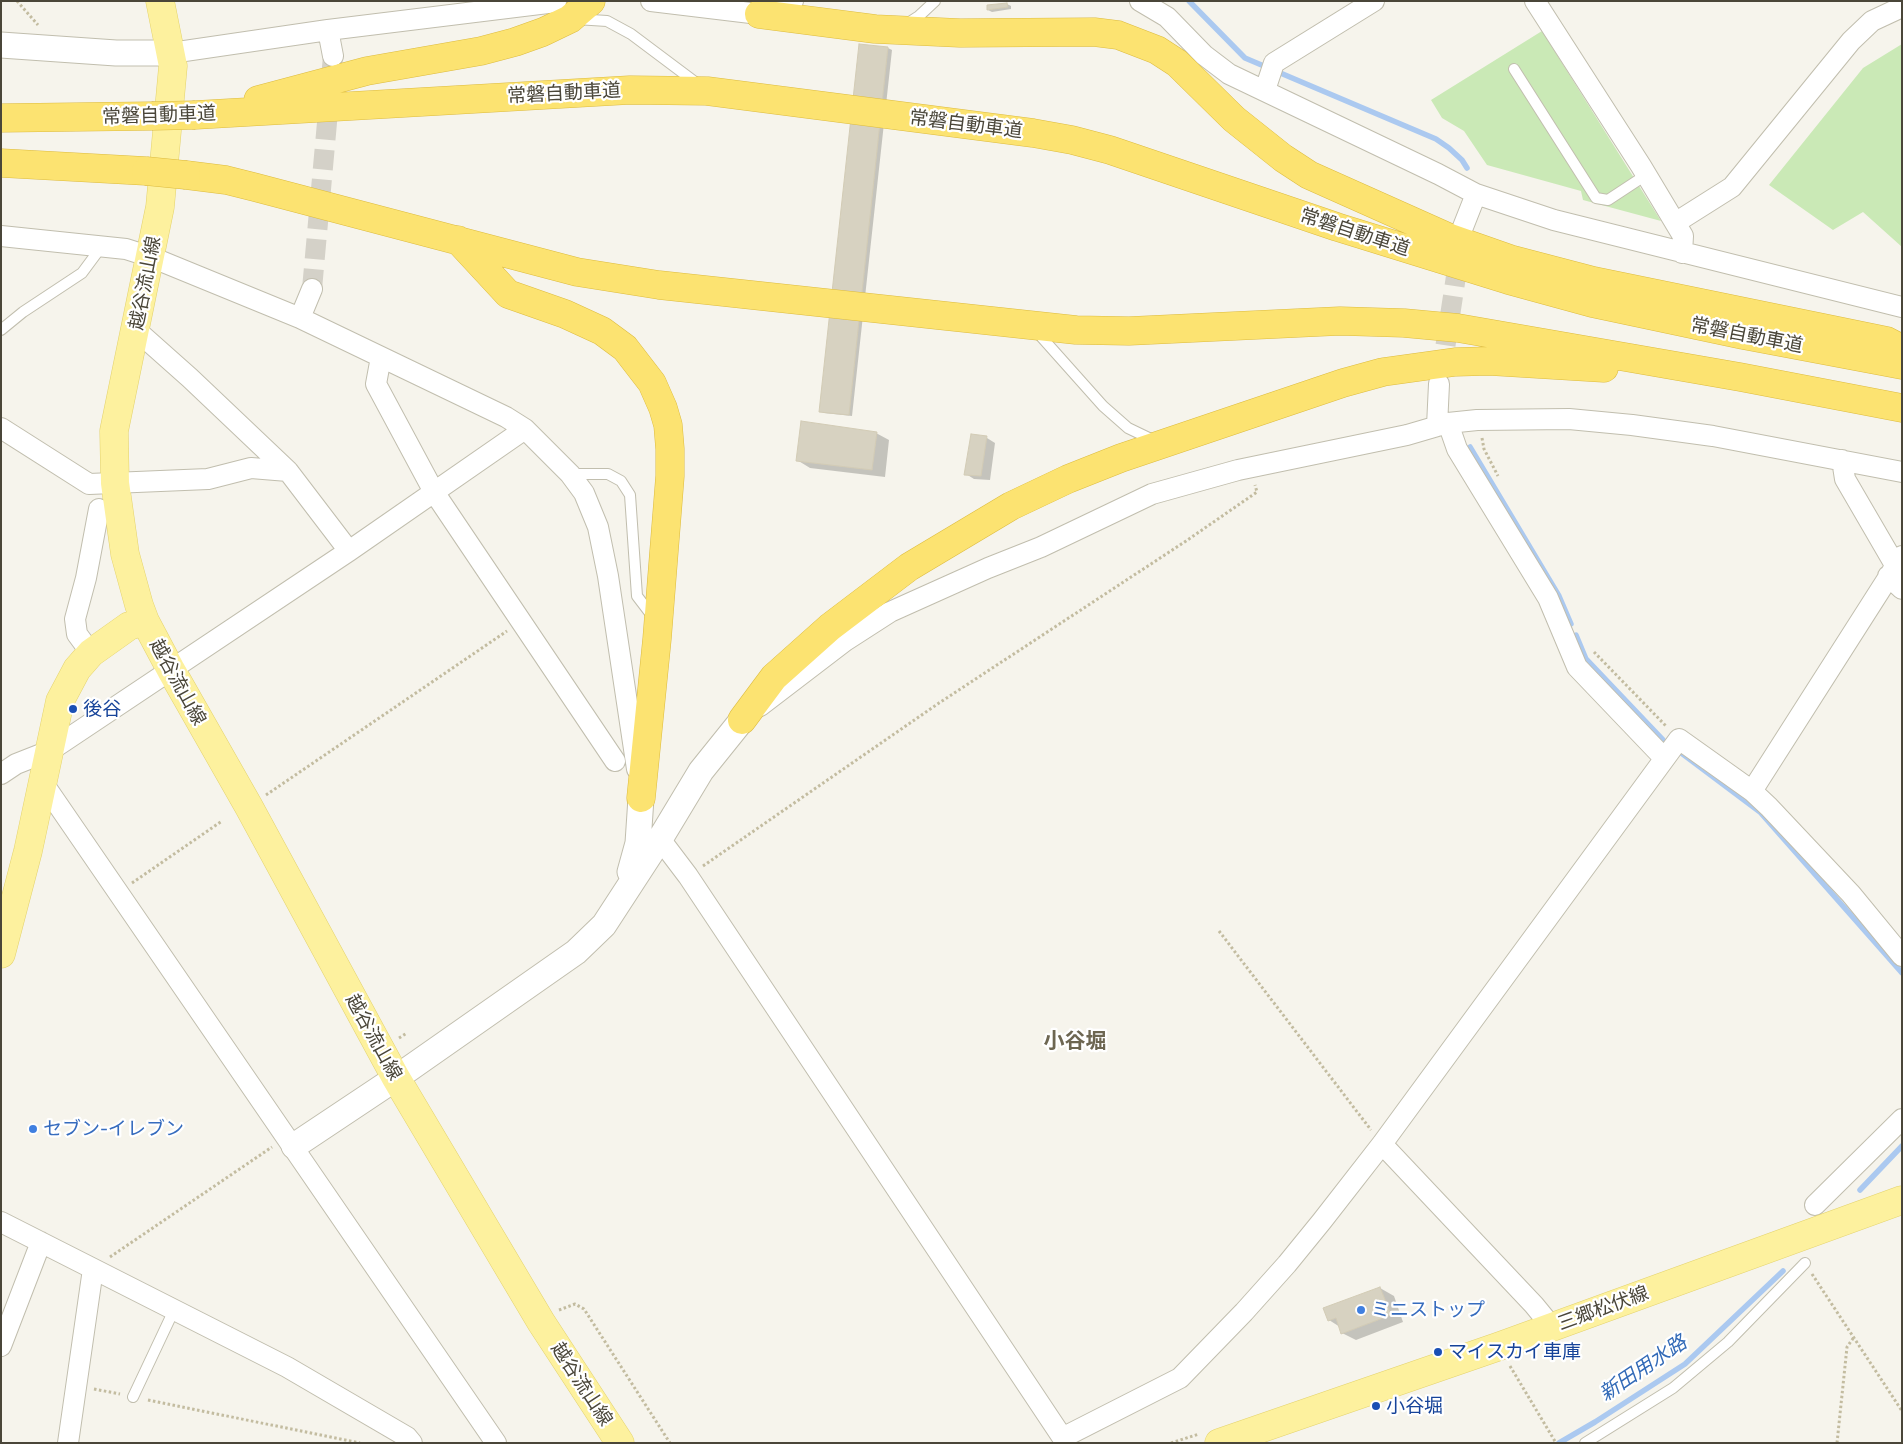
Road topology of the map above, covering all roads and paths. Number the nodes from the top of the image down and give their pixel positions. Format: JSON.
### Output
{"nodes":[{"id":1,"x":17,"y":1,"type":"edge"},
{"id":2,"x":160,"y":1,"type":"edge"},
{"id":3,"x":591,"y":1,"type":"edge"},
{"id":4,"x":651,"y":1,"type":"edge"},
{"id":5,"x":794,"y":1,"type":"edge"},
{"id":6,"x":934,"y":1,"type":"edge"},
{"id":7,"x":1140,"y":1,"type":"edge"},
{"id":8,"x":1374,"y":1,"type":"edge"},
{"id":9,"x":1535,"y":1,"type":"edge"},
{"id":10,"x":528,"y":3,"type":"edge"},
{"id":11,"x":1902,"y":7,"type":"edge"},
{"id":12,"x":1165,"y":9,"type":"edge"},
{"id":13,"x":563,"y":10,"type":"edge"},
{"id":14,"x":759,"y":14,"type":"junction"},
{"id":15,"x":328,"y":30,"type":"junction"},
{"id":16,"x":896,"y":30,"type":"junction"},
{"id":17,"x":1,"y":46,"type":"edge"},
{"id":18,"x":46,"y":48,"type":"junction"},
{"id":19,"x":172,"y":53,"type":"junction"},
{"id":20,"x":333,"y":56,"type":"tunnel mouth"},
{"id":21,"x":1514,"y":69,"type":"dead end"},
{"id":22,"x":1265,"y":90,"type":"junction"},
{"id":23,"x":707,"y":92,"type":"junction"},
{"id":24,"x":200,"y":115,"type":"junction"},
{"id":25,"x":1,"y":118,"type":"edge"},
{"id":26,"x":1,"y":163,"type":"edge"},
{"id":27,"x":1646,"y":175,"type":"junction"},
{"id":28,"x":1476,"y":194,"type":"junction"},
{"id":29,"x":1675,"y":223,"type":"junction"},
{"id":30,"x":1463,"y":227,"type":"tunnel mouth"},
{"id":31,"x":1,"y":236,"type":"edge"},
{"id":32,"x":458,"y":240,"type":"junction"},
{"id":33,"x":102,"y":246,"type":"junction"},
{"id":34,"x":1682,"y":253,"type":"junction"},
{"id":35,"x":151,"y":257,"type":"junction"},
{"id":36,"x":312,"y":289,"type":"tunnel mouth"},
{"id":37,"x":1902,"y":307,"type":"edge"},
{"id":38,"x":300,"y":318,"type":"junction"},
{"id":39,"x":1032,"y":326,"type":"junction"},
{"id":40,"x":1,"y":330,"type":"edge"},
{"id":41,"x":136,"y":330,"type":"junction"},
{"id":42,"x":1902,"y":350,"type":"edge"},
{"id":43,"x":380,"y":357,"type":"junction"},
{"id":44,"x":1902,"y":365,"type":"edge"},
{"id":45,"x":1740,"y":377,"type":"junction"},
{"id":46,"x":1440,"y":384,"type":"tunnel mouth"},
{"id":47,"x":1902,"y":408,"type":"edge"},
{"id":48,"x":1477,"y":420,"type":"junction"},
{"id":49,"x":1443,"y":425,"type":"junction"},
{"id":50,"x":1,"y":428,"type":"edge"},
{"id":51,"x":524,"y":429,"type":"junction"},
{"id":52,"x":1169,"y":443,"type":"junction"},
{"id":53,"x":1842,"y":460,"type":"junction"},
{"id":54,"x":1249,"y":468,"type":"junction"},
{"id":55,"x":288,"y":471,"type":"junction"},
{"id":56,"x":1902,"y":472,"type":"edge"},
{"id":57,"x":570,"y":474,"type":"junction"},
{"id":58,"x":1499,"y":478,"type":"dead end"},
{"id":59,"x":115,"y":483,"type":"junction"},
{"id":60,"x":434,"y":492,"type":"junction"},
{"id":61,"x":99,"y":509,"type":"dead end"},
{"id":62,"x":349,"y":551,"type":"junction"},
{"id":63,"x":1897,"y":571,"type":"edge"},
{"id":64,"x":144,"y":621,"type":"junction"},
{"id":65,"x":520,"y":622,"type":"junction"},
{"id":66,"x":658,"y":624,"type":"junction"},
{"id":67,"x":1591,"y":647,"type":"dead end"},
{"id":68,"x":91,"y":653,"type":"junction"},
{"id":69,"x":171,"y":670,"type":"junction"},
{"id":70,"x":742,"y":720,"type":"junction"},
{"id":71,"x":1679,"y":739,"type":"junction"},
{"id":72,"x":50,"y":751,"type":"junction"},
{"id":73,"x":1664,"y":758,"type":"junction"},
{"id":74,"x":615,"y":761,"type":"dead end"},
{"id":75,"x":1,"y":774,"type":"edge"},
{"id":76,"x":43,"y":782,"type":"junction"},
{"id":77,"x":1752,"y":791,"type":"junction"},
{"id":78,"x":641,"y":798,"type":"junction"},
{"id":79,"x":249,"y":807,"type":"junction"},
{"id":80,"x":222,"y":821,"type":"dead end"},
{"id":81,"x":660,"y":840,"type":"junction"},
{"id":82,"x":688,"y":876,"type":"junction"},
{"id":83,"x":119,"y":893,"type":"junction"},
{"id":84,"x":620,"y":903,"type":"junction"},
{"id":85,"x":1219,"y":930,"type":"dead end"},
{"id":86,"x":1,"y":954,"type":"edge"},
{"id":87,"x":1902,"y":956,"type":"edge"},
{"id":88,"x":396,"y":1078,"type":"junction"},
{"id":89,"x":1902,"y":1119,"type":"edge"},
{"id":90,"x":291,"y":1142,"type":"junction"},
{"id":91,"x":1382,"y":1144,"type":"junction"},
{"id":92,"x":1902,"y":1200,"type":"edge"},
{"id":93,"x":1815,"y":1205,"type":"dead end"},
{"id":94,"x":1,"y":1222,"type":"edge"},
{"id":95,"x":41,"y":1242,"type":"junction"},
{"id":96,"x":1805,"y":1263,"type":"joint"},
{"id":97,"x":93,"y":1269,"type":"junction"},
{"id":98,"x":174,"y":1310,"type":"junction"},
{"id":99,"x":542,"y":1322,"type":"junction"},
{"id":100,"x":1552,"y":1327,"type":"junction"},
{"id":101,"x":1854,"y":1337,"type":"junction"},
{"id":102,"x":1,"y":1346,"type":"edge"},
{"id":103,"x":1500,"y":1346,"type":"junction"},
{"id":104,"x":76,"y":1385,"type":"junction"},
{"id":105,"x":133,"y":1397,"type":"junction"},
{"id":106,"x":1902,"y":1411,"type":"edge"},
{"id":107,"x":1065,"y":1440,"type":"edge"},
{"id":108,"x":68,"y":1443,"type":"edge"},
{"id":109,"x":360,"y":1443,"type":"edge"},
{"id":110,"x":412,"y":1443,"type":"edge"},
{"id":111,"x":496,"y":1443,"type":"edge"},
{"id":112,"x":620,"y":1443,"type":"edge"},
{"id":113,"x":670,"y":1443,"type":"edge"},
{"id":114,"x":1219,"y":1443,"type":"edge"},
{"id":115,"x":1556,"y":1443,"type":"edge"},
{"id":116,"x":1586,"y":1443,"type":"edge"},
{"id":117,"x":1837,"y":1443,"type":"edge"}],
"edges":[{"from":1,"to":18,"type":"path"},
{"from":2,"to":19,"type":"main road","name":"越谷流山線"},
{"from":3,"to":13,"type":"highway"},
{"from":4,"to":14,"type":"street"},
{"from":5,"to":14,"type":"street"},
{"from":6,"to":16,"type":"lane"},
{"from":7,"to":12,"type":"street"},
{"from":8,"to":22,"type":"street"},
{"from":9,"to":27,"type":"street"},
{"from":10,"to":13,"type":"street"},
{"from":10,"to":15,"type":"street"},
{"from":11,"to":29,"type":"street"},
{"from":12,"to":22,"type":"street"},
{"from":13,"to":23,"type":"lane"},
{"from":13,"to":24,"type":"highway"},
{"from":14,"to":16,"type":"highway"},
{"from":15,"to":19,"type":"street"},
{"from":15,"to":20,"type":"street"},
{"from":16,"to":42,"type":"highway"},
{"from":17,"to":18,"type":"street"},
{"from":18,"to":19,"type":"street"},
{"from":19,"to":35,"type":"main road","name":"越谷流山線"},
{"from":21,"to":27,"type":"lane"},
{"from":22,"to":28,"type":"street"},
{"from":23,"to":24,"type":"highway","name":"常磐自動車道"},
{"from":23,"to":44,"type":"highway","name":"常磐自動車道"},
{"from":24,"to":25,"type":"highway","name":"常磐自動車道","bridge":true},
{"from":26,"to":32,"type":"highway","bridge":true},
{"from":27,"to":29,"type":"street"},
{"from":28,"to":30,"type":"street"},
{"from":28,"to":34,"type":"street"},
{"from":29,"to":34,"type":"street"},
{"from":31,"to":33,"type":"street"},
{"from":32,"to":39,"type":"highway"},
{"from":32,"to":66,"type":"highway"},
{"from":33,"to":35,"type":"street"},
{"from":33,"to":40,"type":"lane"},
{"from":34,"to":37,"type":"street"},
{"from":35,"to":38,"type":"street"},
{"from":35,"to":41,"type":"main road","name":"越谷流山線"},
{"from":36,"to":38,"type":"street"},
{"from":38,"to":43,"type":"street"},
{"from":39,"to":45,"type":"highway"},
{"from":39,"to":52,"type":"lane"},
{"from":41,"to":55,"type":"street"},
{"from":41,"to":59,"type":"main road","name":"越谷流山線"},
{"from":43,"to":51,"type":"street"},
{"from":43,"to":60,"type":"street"},
{"from":45,"to":47,"type":"highway"},
{"from":45,"to":52,"type":"highway"},
{"from":46,"to":49,"type":"street"},
{"from":48,"to":49,"type":"street"},
{"from":48,"to":53,"type":"street"},
{"from":48,"to":58,"type":"path"},
{"from":49,"to":54,"type":"street"},
{"from":49,"to":73,"type":"street"},
{"from":50,"to":59,"type":"street"},
{"from":51,"to":57,"type":"street"},
{"from":51,"to":60,"type":"street"},
{"from":52,"to":70,"type":"highway"},
{"from":53,"to":56,"type":"street"},
{"from":53,"to":63,"type":"street"},
{"from":54,"to":70,"type":"street"},
{"from":54,"to":82,"type":"path"},
{"from":55,"to":59,"type":"street"},
{"from":55,"to":62,"type":"street"},
{"from":57,"to":66,"type":"lane"},
{"from":57,"to":78,"type":"street"},
{"from":59,"to":64,"type":"main road","name":"越谷流山線"},
{"from":60,"to":62,"type":"street"},
{"from":60,"to":65,"type":"street"},
{"from":61,"to":68,"type":"street"},
{"from":62,"to":69,"type":"street"},
{"from":63,"to":77,"type":"street"},
{"from":64,"to":68,"type":"main road","name":"越谷流山線"},
{"from":64,"to":69,"type":"main road","name":"越谷流山線"},
{"from":65,"to":74,"type":"street"},
{"from":65,"to":79,"type":"path"},
{"from":66,"to":78,"type":"highway"},
{"from":67,"to":71,"type":"path"},
{"from":68,"to":72,"type":"main road","name":"越谷流山線"},
{"from":69,"to":72,"type":"street"},
{"from":69,"to":79,"type":"main road","name":"越谷流山線"},
{"from":70,"to":81,"type":"street"},
{"from":71,"to":73,"type":"street"},
{"from":71,"to":77,"type":"street"},
{"from":72,"to":75,"type":"street"},
{"from":72,"to":76,"type":"main road","name":"越谷流山線"},
{"from":73,"to":91,"type":"street"},
{"from":76,"to":83,"type":"street"},
{"from":76,"to":86,"type":"main road","name":"越谷流山線"},
{"from":77,"to":87,"type":"street"},
{"from":78,"to":84,"type":"street"},
{"from":79,"to":88,"type":"main road","name":"越谷流山線"},
{"from":80,"to":83,"type":"path"},
{"from":81,"to":82,"type":"street"},
{"from":81,"to":84,"type":"street"},
{"from":82,"to":107,"type":"street"},
{"from":83,"to":90,"type":"street"},
{"from":84,"to":88,"type":"street"},
{"from":85,"to":91,"type":"path"},
{"from":88,"to":90,"type":"street"},
{"from":88,"to":99,"type":"main road","name":"越谷流山線"},
{"from":89,"to":93,"type":"street"},
{"from":90,"to":97,"type":"path"},
{"from":90,"to":111,"type":"street"},
{"from":91,"to":100,"type":"street"},
{"from":91,"to":107,"type":"street"},
{"from":92,"to":100,"type":"main road","name":"三郷松伏線"},
{"from":94,"to":95,"type":"street"},
{"from":95,"to":97,"type":"street"},
{"from":95,"to":102,"type":"street"},
{"from":96,"to":101,"type":"path"},
{"from":96,"to":116,"type":"lane"},
{"from":97,"to":98,"type":"street"},
{"from":97,"to":104,"type":"street"},
{"from":98,"to":105,"type":"lane"},
{"from":98,"to":110,"type":"street"},
{"from":99,"to":112,"type":"main road","name":"越谷流山線"},
{"from":99,"to":113,"type":"path"},
{"from":100,"to":103,"type":"main road","name":"三郷松伏線"},
{"from":101,"to":106,"type":"path"},
{"from":101,"to":117,"type":"path"},
{"from":103,"to":114,"type":"main road","name":"三郷松伏線"},
{"from":103,"to":115,"type":"path"},
{"from":104,"to":105,"type":"path"},
{"from":104,"to":108,"type":"street"},
{"from":105,"to":109,"type":"path"}]}
